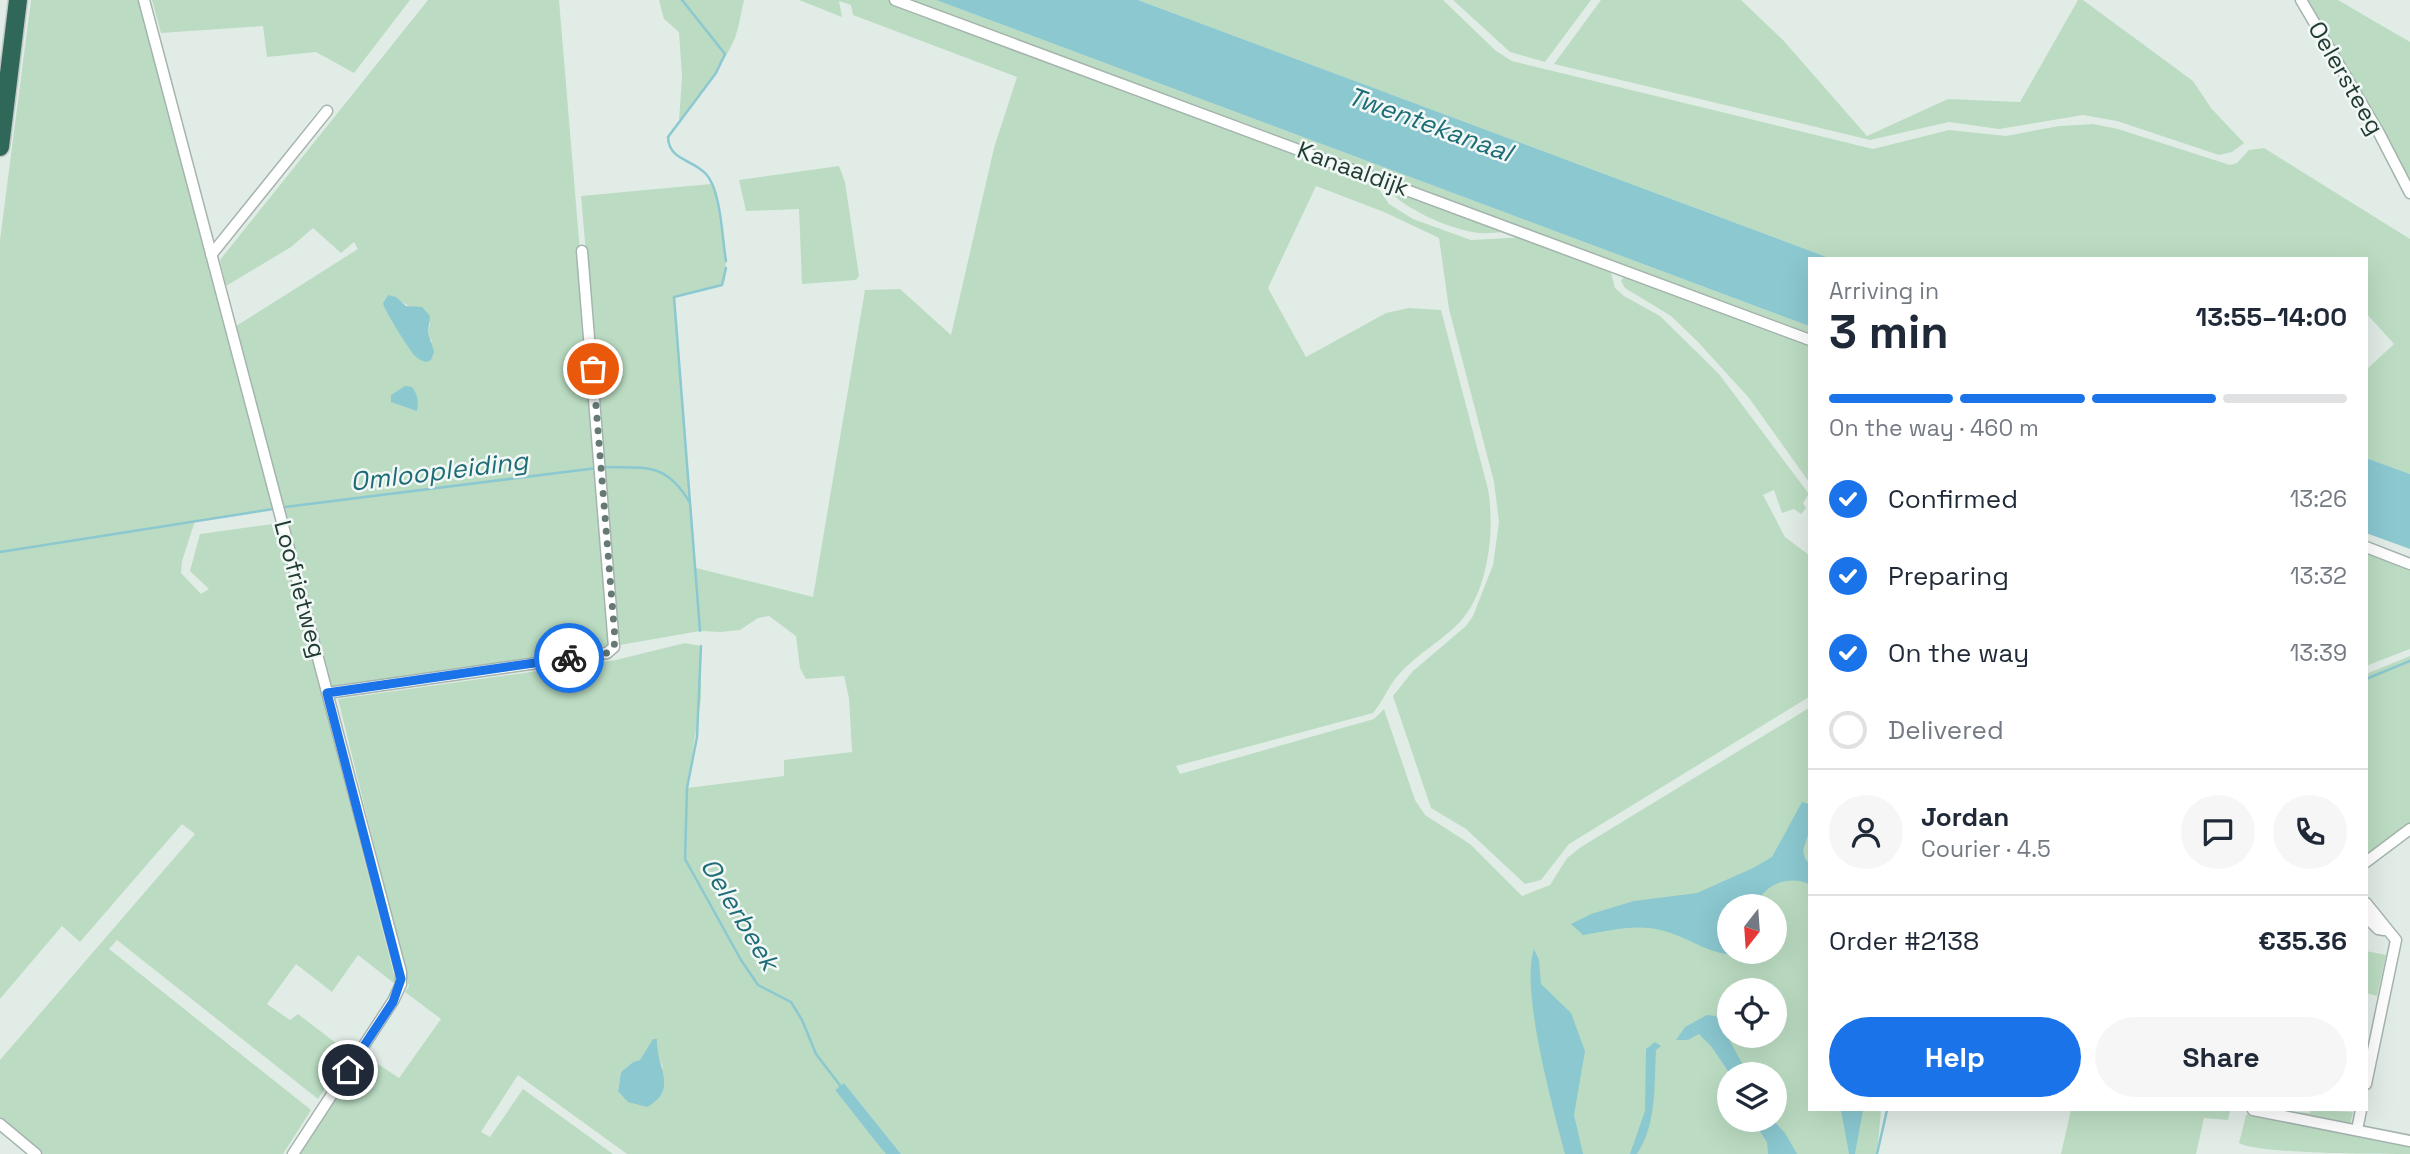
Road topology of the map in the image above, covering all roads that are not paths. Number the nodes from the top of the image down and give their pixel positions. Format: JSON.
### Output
{"nodes":[{"id":1,"x":18,"y":0,"type":"edge"},
{"id":2,"x":144,"y":0,"type":"edge"},
{"id":3,"x":895,"y":0,"type":"edge"},
{"id":4,"x":2301,"y":0,"type":"edge"},
{"id":5,"x":327,"y":111,"type":"dead end"},
{"id":6,"x":0,"y":147,"type":"edge"},
{"id":7,"x":2410,"y":193,"type":"edge"},
{"id":8,"x":582,"y":251,"type":"dead end"},
{"id":9,"x":211,"y":255,"type":"junction"},
{"id":10,"x":1808,"y":339,"type":"edge"},
{"id":11,"x":2368,"y":548,"type":"edge"},
{"id":12,"x":2410,"y":565,"type":"edge"},
{"id":13,"x":327,"y":693,"type":"junction"},
{"id":14,"x":2410,"y":829,"type":"edge"},
{"id":15,"x":2368,"y":860,"type":"edge"},
{"id":16,"x":2368,"y":906,"type":"edge"},
{"id":17,"x":2368,"y":919,"type":"edge"},
{"id":18,"x":2388,"y":931,"type":"junction"},
{"id":19,"x":2368,"y":1075,"type":"edge"},
{"id":20,"x":2258,"y":1111,"type":"edge"},
{"id":21,"x":2361,"y":1111,"type":"edge"},
{"id":22,"x":0,"y":1124,"type":"edge"},
{"id":23,"x":2357,"y":1130,"type":"junction"},
{"id":24,"x":2410,"y":1141,"type":"edge"},
{"id":25,"x":36,"y":1154,"type":"edge"},
{"id":26,"x":293,"y":1154,"type":"edge"}],
"edges":[{"from":1,"to":6,"type":"highway"},
{"from":2,"to":9,"type":"street","name":"Loofrietweg"},
{"from":3,"to":10,"type":"street","name":"Kanaaldijk"},
{"from":4,"to":7,"type":"street","name":"Oelersteeg"},
{"from":5,"to":9,"type":"street"},
{"from":8,"to":13,"type":"street"},
{"from":9,"to":13,"type":"street","name":"Loofrietweg"},
{"from":11,"to":12,"type":"street"},
{"from":13,"to":26,"type":"street","name":"Loofrietweg"},
{"from":14,"to":15,"type":"street"},
{"from":16,"to":18,"type":"street"},
{"from":17,"to":18,"type":"street"},
{"from":18,"to":19,"type":"street"},
{"from":20,"to":23,"type":"street"},
{"from":21,"to":23,"type":"street"},
{"from":22,"to":25,"type":"street"},
{"from":23,"to":24,"type":"street"}]}
